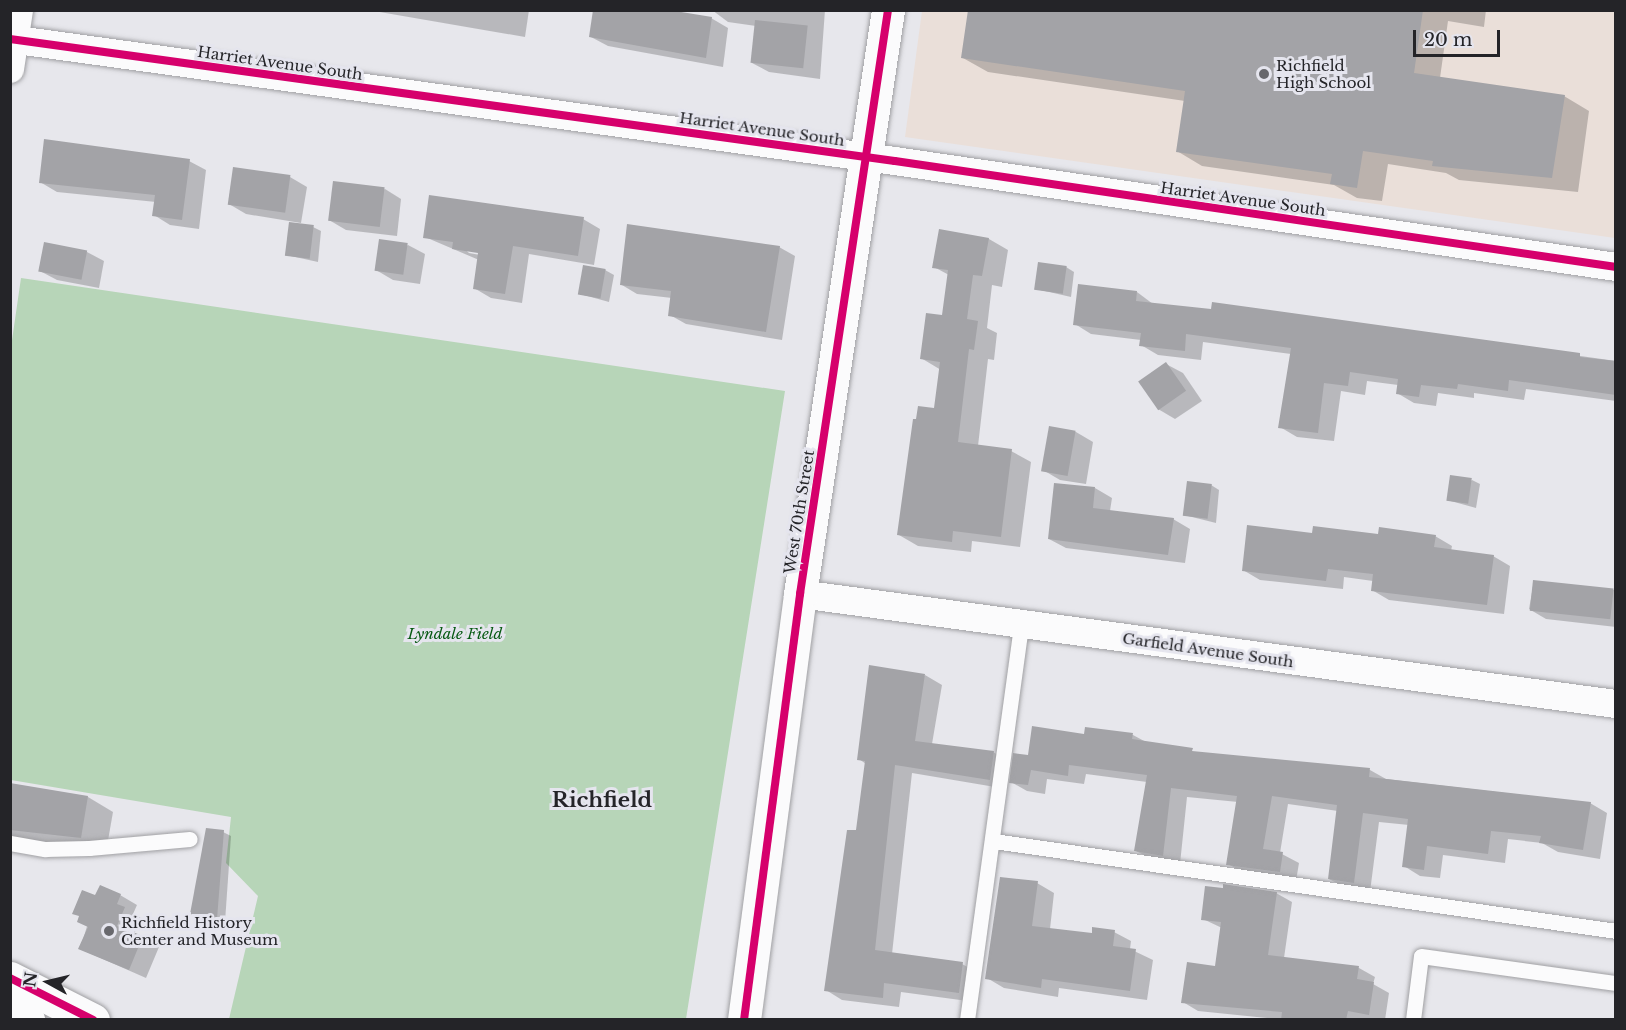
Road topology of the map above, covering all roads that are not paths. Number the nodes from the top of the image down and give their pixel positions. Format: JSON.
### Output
{"nodes":[{"id":1,"x":19,"y":10,"type":"edge"},
{"id":2,"x":888,"y":10,"type":"edge"},
{"id":3,"x":13,"y":40,"type":"edge"},
{"id":4,"x":10,"y":69,"type":"edge"},
{"id":5,"x":867,"y":157,"type":"junction"},
{"id":6,"x":1616,"y":267,"type":"edge"},
{"id":7,"x":800,"y":594,"type":"junction"},
{"id":8,"x":1021,"y":624,"type":"junction"},
{"id":9,"x":1616,"y":704,"type":"edge"},
{"id":10,"x":190,"y":839,"type":"dead end"},
{"id":11,"x":994,"y":841,"type":"junction"},
{"id":12,"x":10,"y":843,"type":"edge"},
{"id":13,"x":1616,"y":931,"type":"edge"},
{"id":14,"x":10,"y":978,"type":"edge"},
{"id":15,"x":1616,"y":983,"type":"edge"},
{"id":16,"x":10,"y":1012,"type":"edge"},
{"id":17,"x":28,"y":1020,"type":"edge"},
{"id":18,"x":93,"y":1020,"type":"edge"},
{"id":19,"x":744,"y":1020,"type":"edge"},
{"id":20,"x":967,"y":1020,"type":"edge"},
{"id":21,"x":1413,"y":1020,"type":"edge"}],
"edges":[{"from":1,"to":3,"type":"street"},
{"from":2,"to":5,"type":"street","name":"West 70th Street"},
{"from":3,"to":4,"type":"street"},
{"from":3,"to":5,"type":"street","name":"Harriet Avenue South"},
{"from":5,"to":6,"type":"street","name":"Harriet Avenue South"},
{"from":5,"to":7,"type":"street","name":"West 70th Street"},
{"from":7,"to":8,"type":"street","name":"Garfield Avenue South"},
{"from":7,"to":19,"type":"street","name":"West 70th Street"},
{"from":8,"to":9,"type":"street","name":"Garfield Avenue South"},
{"from":8,"to":11,"type":"lane"},
{"from":10,"to":12,"type":"lane"},
{"from":11,"to":13,"type":"lane"},
{"from":11,"to":20,"type":"lane"},
{"from":14,"to":18,"type":"street"},
{"from":15,"to":21,"type":"lane"},
{"from":16,"to":17,"type":"street"}]}
